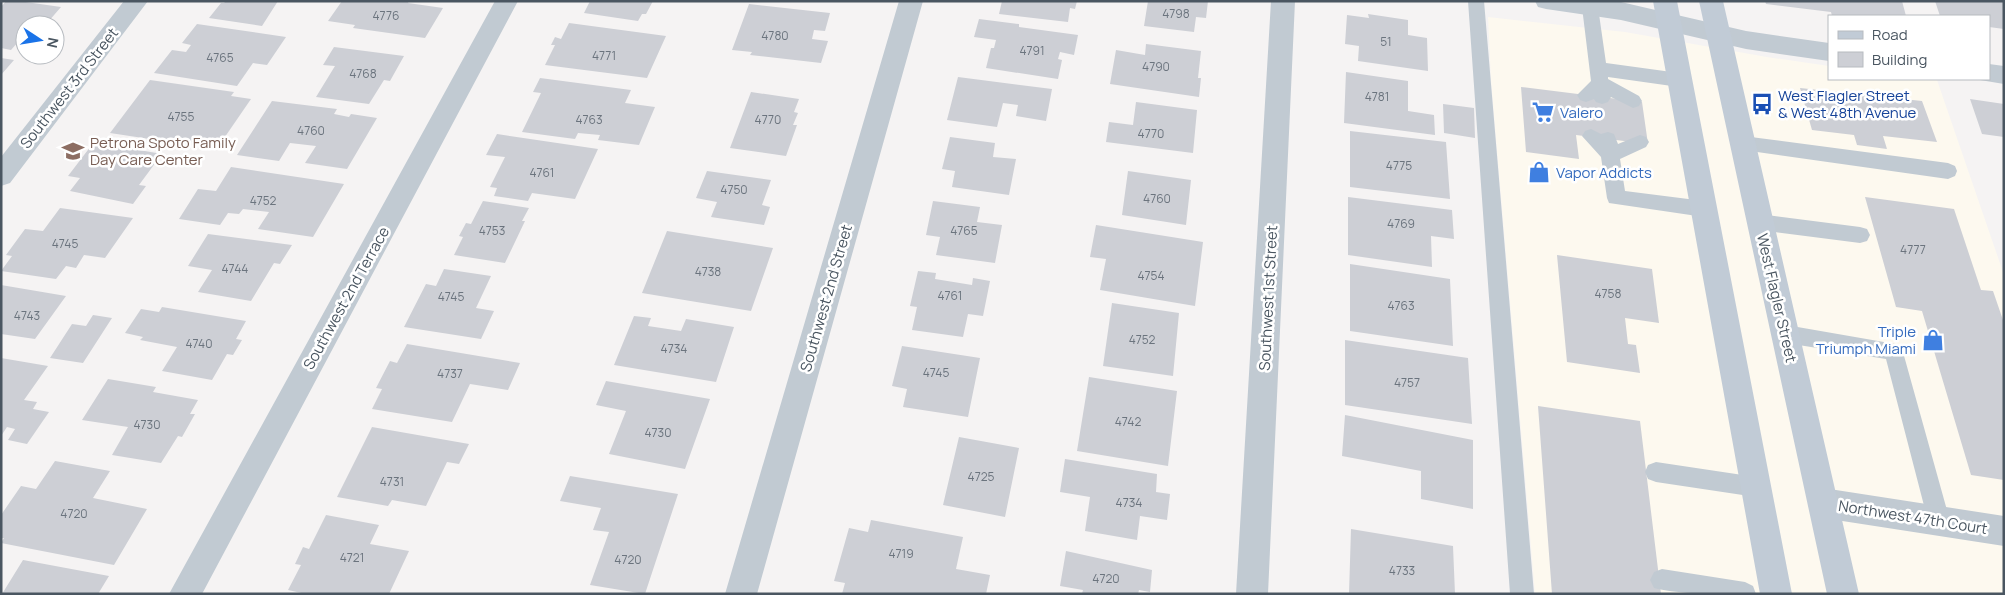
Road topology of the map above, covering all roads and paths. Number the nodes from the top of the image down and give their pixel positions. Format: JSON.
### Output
{"nodes":[{"id":1,"x":137,"y":1,"type":"edge"},
{"id":2,"x":507,"y":1,"type":"edge"},
{"id":3,"x":912,"y":1,"type":"edge"},
{"id":4,"x":1283,"y":1,"type":"edge"},
{"id":5,"x":1476,"y":1,"type":"edge"},
{"id":6,"x":1546,"y":1,"type":"edge"},
{"id":7,"x":1711,"y":1,"type":"edge"},
{"id":8,"x":1590,"y":8,"type":"junction"},
{"id":9,"x":1667,"y":12,"type":"edge"},
{"id":10,"x":1718,"y":35,"type":"junction"},
{"id":11,"x":1828,"y":52,"type":"edge"},
{"id":12,"x":1990,"y":73,"type":"edge"},
{"id":13,"x":2004,"y":75,"type":"edge"},
{"id":14,"x":1679,"y":80,"type":"junction"},
{"id":15,"x":1597,"y":86,"type":"junction"},
{"id":16,"x":1633,"y":101,"type":"dead end"},
{"id":17,"x":1640,"y":142,"type":"dead end"},
{"id":18,"x":1743,"y":143,"type":"junction"},
{"id":19,"x":1948,"y":171,"type":"dead end"},
{"id":20,"x":1,"y":176,"type":"edge"},
{"id":21,"x":1704,"y":209,"type":"junction"},
{"id":22,"x":1759,"y":222,"type":"junction"},
{"id":23,"x":1860,"y":235,"type":"dead end"},
{"id":24,"x":1786,"y":334,"type":"junction"},
{"id":25,"x":1656,"y":472,"type":"dead end"},
{"id":26,"x":1756,"y":487,"type":"junction"},
{"id":27,"x":1823,"y":503,"type":"junction"},
{"id":28,"x":1939,"y":521,"type":"junction"},
{"id":29,"x":2004,"y":531,"type":"edge"},
{"id":30,"x":1662,"y":580,"type":"dead end"},
{"id":31,"x":185,"y":594,"type":"edge"},
{"id":32,"x":741,"y":594,"type":"edge"},
{"id":33,"x":1252,"y":594,"type":"edge"},
{"id":34,"x":1522,"y":594,"type":"edge"},
{"id":35,"x":1745,"y":594,"type":"edge"},
{"id":36,"x":1776,"y":594,"type":"edge"},
{"id":37,"x":1843,"y":594,"type":"edge"}],
"edges":[{"from":1,"to":20,"type":"street","name":"Southwest 3rd Street"},
{"from":2,"to":31,"type":"street","name":"Southwest 2nd Terrace"},
{"from":3,"to":32,"type":"street","name":"Southwest 2nd Street"},
{"from":4,"to":33,"type":"street","name":"Southwest 1st Street"},
{"from":5,"to":34,"type":"lane"},
{"from":6,"to":8,"type":"street"},
{"from":7,"to":10,"type":"main road","name":"West Flagler Street"},
{"from":8,"to":9,"type":"street"},
{"from":8,"to":15,"type":"lane"},
{"from":9,"to":10,"type":"street"},
{"from":9,"to":14,"type":"main road"},
{"from":10,"to":11,"type":"street"},
{"from":10,"to":18,"type":"main road","name":"West Flagler Street"},
{"from":12,"to":13,"type":"street"},
{"from":14,"to":15,"type":"lane"},
{"from":14,"to":21,"type":"main road"},
{"from":15,"to":16,"type":"lane"},
{"from":17,"to":21,"type":"lane"},
{"from":18,"to":19,"type":"lane"},
{"from":18,"to":22,"type":"main road","name":"West Flagler Street"},
{"from":21,"to":26,"type":"main road"},
{"from":22,"to":23,"type":"lane"},
{"from":22,"to":24,"type":"main road","name":"West Flagler Street"},
{"from":24,"to":27,"type":"main road","name":"West Flagler Street"},
{"from":24,"to":28,"type":"lane"},
{"from":25,"to":26,"type":"lane"},
{"from":26,"to":36,"type":"main road"},
{"from":27,"to":28,"type":"street","name":"Northwest 47th Court"},
{"from":27,"to":37,"type":"main road","name":"West Flagler Street"},
{"from":28,"to":29,"type":"street","name":"Northwest 47th Court"},
{"from":30,"to":35,"type":"lane"}]}
